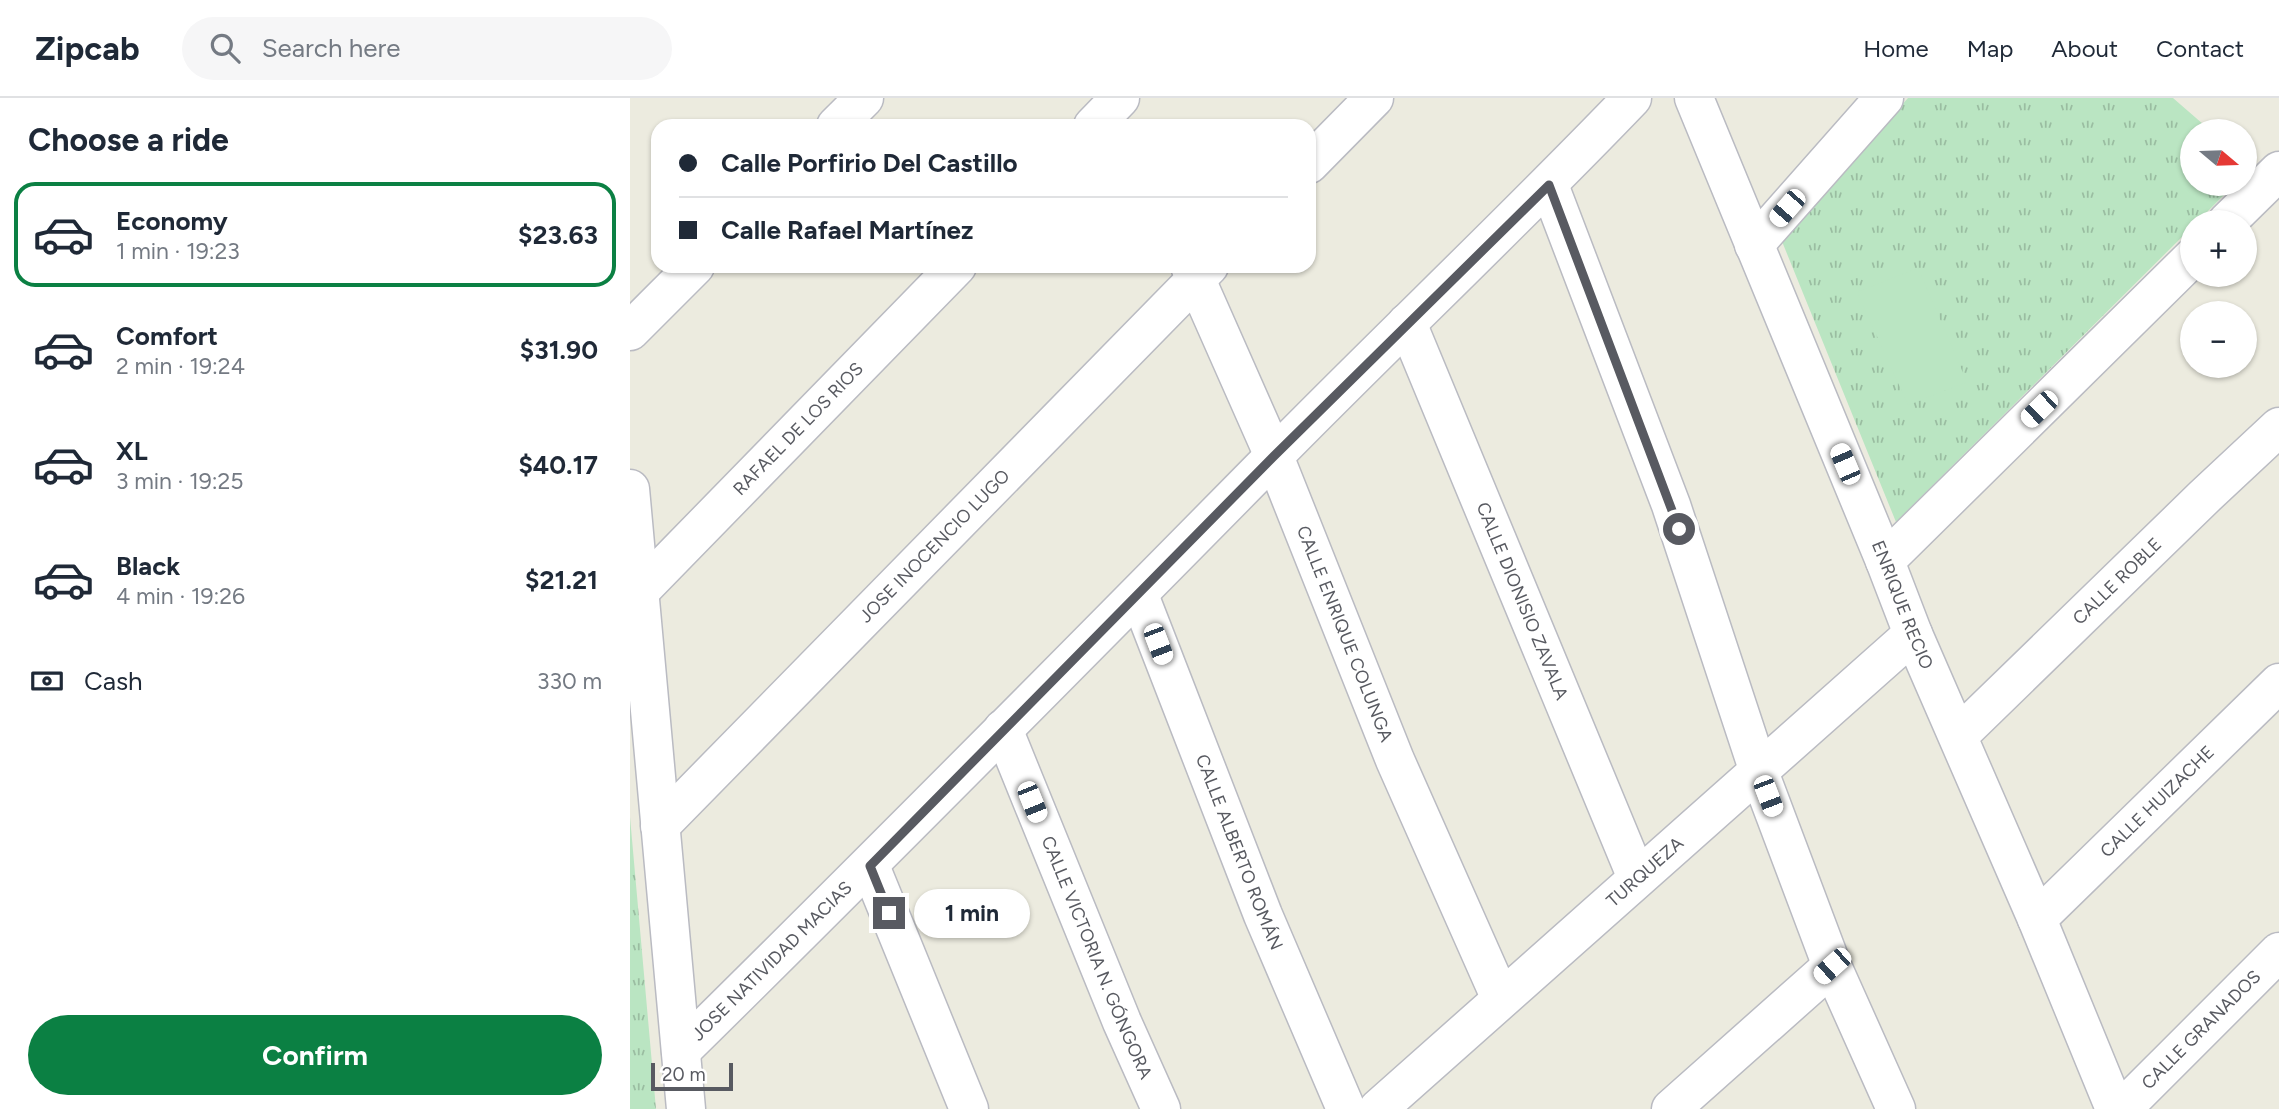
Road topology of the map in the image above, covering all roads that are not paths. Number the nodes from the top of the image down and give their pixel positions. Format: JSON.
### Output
{"nodes":[{"id":1,"x":864,"y":98,"type":"edge"},
{"id":2,"x":1120,"y":98,"type":"edge"},
{"id":3,"x":1374,"y":98,"type":"edge"},
{"id":4,"x":1632,"y":98,"type":"edge"},
{"id":5,"x":1694,"y":98,"type":"edge"},
{"id":6,"x":1884,"y":98,"type":"edge"},
{"id":7,"x":843,"y":119,"type":"edge"},
{"id":8,"x":1100,"y":119,"type":"edge"},
{"id":9,"x":1128,"y":119,"type":"edge"},
{"id":10,"x":1316,"y":157,"type":"edge"},
{"id":11,"x":2279,"y":171,"type":"edge"},
{"id":12,"x":1549,"y":185,"type":"junction"},
{"id":13,"x":2239,"y":210,"type":"edge"},
{"id":14,"x":1754,"y":245,"type":"junction"},
{"id":15,"x":2180,"y":270,"type":"edge"},
{"id":16,"x":688,"y":273,"type":"edge"},
{"id":17,"x":950,"y":273,"type":"edge"},
{"id":18,"x":1195,"y":273,"type":"edge"},
{"id":19,"x":1199,"y":273,"type":"edge"},
{"id":20,"x":1407,"y":323,"type":"junction"},
{"id":21,"x":630,"y":331,"type":"edge"},
{"id":22,"x":2279,"y":427,"type":"edge"},
{"id":23,"x":1274,"y":456,"type":"junction"},
{"id":24,"x":630,"y":489,"type":"edge"},
{"id":25,"x":1885,"y":561,"type":"junction"},
{"id":26,"x":639,"y":592,"type":"junction"},
{"id":27,"x":1139,"y":595,"type":"junction"},
{"id":28,"x":1913,"y":634,"type":"junction"},
{"id":29,"x":2279,"y":683,"type":"edge"},
{"id":30,"x":1003,"y":729,"type":"junction"},
{"id":31,"x":1958,"y":736,"type":"junction"},
{"id":32,"x":1759,"y":772,"type":"junction"},
{"id":33,"x":660,"y":825,"type":"junction"},
{"id":34,"x":870,"y":866,"type":"junction"},
{"id":35,"x":1637,"y":878,"type":"junction"},
{"id":36,"x":2037,"y":919,"type":"junction"},
{"id":37,"x":2279,"y":952,"type":"edge"},
{"id":38,"x":1832,"y":966,"type":"junction"},
{"id":39,"x":1501,"y":999,"type":"junction"},
{"id":40,"x":681,"y":1051,"type":"junction"},
{"id":41,"x":686,"y":1109,"type":"edge"},
{"id":42,"x":969,"y":1109,"type":"edge"},
{"id":43,"x":1161,"y":1109,"type":"edge"},
{"id":44,"x":1346,"y":1109,"type":"edge"},
{"id":45,"x":1378,"y":1109,"type":"edge"},
{"id":46,"x":1671,"y":1109,"type":"edge"},
{"id":47,"x":1896,"y":1109,"type":"edge"},
{"id":48,"x":2115,"y":1109,"type":"edge"},
{"id":49,"x":2122,"y":1109,"type":"edge"}],
"edges":[{"from":1,"to":7,"type":"street"},
{"from":2,"to":8,"type":"street"},
{"from":2,"to":9,"type":"street"},
{"from":3,"to":10,"type":"street"},
{"from":4,"to":12,"type":"street","name":"JOSE NATIVIDAD MACIAS"},
{"from":5,"to":14,"type":"street","name":"ENRIQUE RECIO"},
{"from":6,"to":14,"type":"street"},
{"from":11,"to":13,"type":"street"},
{"from":12,"to":20,"type":"street","name":"JOSE NATIVIDAD MACIAS"},
{"from":12,"to":32,"type":"street"},
{"from":14,"to":25,"type":"street","name":"ENRIQUE RECIO"},
{"from":15,"to":25,"type":"street"},
{"from":16,"to":21,"type":"street"},
{"from":17,"to":26,"type":"street","name":"RAFAEL DE LOS RIOS"},
{"from":18,"to":33,"type":"street","name":"JOSE INOCENCIO LUGO"},
{"from":19,"to":23,"type":"street","name":"CALLE ENRIQUE COLUNGA"},
{"from":20,"to":23,"type":"street","name":"JOSE NATIVIDAD MACIAS"},
{"from":20,"to":35,"type":"street","name":"CALLE DIONISIO ZAVALA"},
{"from":22,"to":31,"type":"street","name":"CALLE ROBLE"},
{"from":23,"to":27,"type":"street","name":"JOSE NATIVIDAD MACIAS"},
{"from":23,"to":39,"type":"street","name":"CALLE ENRIQUE COLUNGA"},
{"from":24,"to":26,"type":"street"},
{"from":25,"to":28,"type":"street","name":"ENRIQUE RECIO"},
{"from":26,"to":33,"type":"street"},
{"from":27,"to":30,"type":"street","name":"JOSE NATIVIDAD MACIAS"},
{"from":27,"to":44,"type":"street","name":"CALLE ALBERTO ROMÁN"},
{"from":28,"to":31,"type":"street","name":"ENRIQUE RECIO"},
{"from":28,"to":32,"type":"street","name":"TURQUEZA"},
{"from":29,"to":36,"type":"street","name":"CALLE HUIZACHE"},
{"from":30,"to":34,"type":"street","name":"JOSE NATIVIDAD MACIAS"},
{"from":30,"to":43,"type":"street","name":"CALLE VICTORIA N. GÓNGORA"},
{"from":31,"to":36,"type":"street","name":"ENRIQUE RECIO"},
{"from":32,"to":35,"type":"street","name":"TURQUEZA"},
{"from":32,"to":38,"type":"street"},
{"from":33,"to":40,"type":"street"},
{"from":34,"to":40,"type":"street","name":"JOSE NATIVIDAD MACIAS"},
{"from":34,"to":42,"type":"street"},
{"from":35,"to":39,"type":"street","name":"TURQUEZA"},
{"from":36,"to":48,"type":"street","name":"ENRIQUE RECIO"},
{"from":37,"to":49,"type":"street","name":"CALLE GRANADOS"},
{"from":38,"to":46,"type":"street"},
{"from":38,"to":47,"type":"street"},
{"from":39,"to":45,"type":"street","name":"TURQUEZA"},
{"from":40,"to":41,"type":"street"}]}
